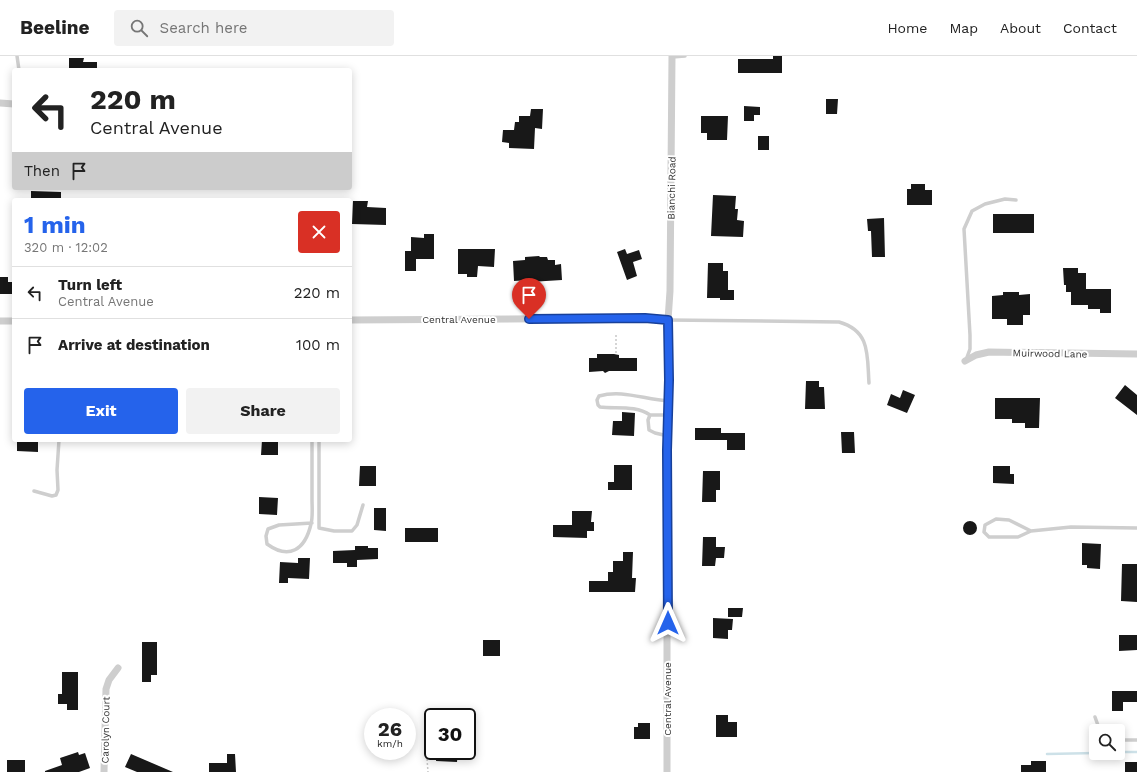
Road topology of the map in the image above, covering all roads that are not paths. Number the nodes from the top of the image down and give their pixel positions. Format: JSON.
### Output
{"nodes":[{"id":1,"x":17,"y":56,"type":"edge"},
{"id":2,"x":672,"y":56,"type":"edge"},
{"id":3,"x":685,"y":56,"type":"edge"},
{"id":4,"x":19,"y":68,"type":"edge"},
{"id":5,"x":0,"y":104,"type":"edge"},
{"id":6,"x":12,"y":104,"type":"edge"},
{"id":7,"x":1016,"y":200,"type":"dead end"},
{"id":8,"x":352,"y":320,"type":"edge"},
{"id":9,"x":668,"y":320,"type":"junction"},
{"id":10,"x":0,"y":321,"type":"edge"},
{"id":11,"x":12,"y":321,"type":"edge"},
{"id":12,"x":1137,"y":354,"type":"edge"},
{"id":13,"x":965,"y":361,"type":"joint"},
{"id":14,"x":869,"y":383,"type":"dead end"},
{"id":15,"x":669,"y":401,"type":"junction"},
{"id":16,"x":650,"y":415,"type":"junction"},
{"id":17,"x":668,"y":415,"type":"junction"},
{"id":18,"x":668,"y":436,"type":"junction"},
{"id":19,"x":59,"y":442,"type":"edge"},
{"id":20,"x":312,"y":442,"type":"edge"},
{"id":21,"x":319,"y":442,"type":"edge"},
{"id":22,"x":34,"y":491,"type":"dead end"},
{"id":23,"x":362,"y":505,"type":"dead end"},
{"id":24,"x":312,"y":523,"type":"junction"},
{"id":25,"x":1137,"y":528,"type":"edge"},
{"id":26,"x":1031,"y":531,"type":"junction"},
{"id":27,"x":118,"y":668,"type":"dead end"},
{"id":28,"x":1095,"y":717,"type":"dead end"},
{"id":29,"x":1098,"y":724,"type":"edge"},
{"id":30,"x":1125,"y":740,"type":"edge"},
{"id":31,"x":1137,"y":740,"type":"edge"},
{"id":32,"x":104,"y":772,"type":"edge"},
{"id":33,"x":667,"y":772,"type":"edge"}],
"edges":[{"from":1,"to":4,"type":"lane"},
{"from":2,"to":3,"type":"lane"},
{"from":2,"to":9,"type":"street","name":"Bianchi Road"},
{"from":5,"to":6,"type":"street"},
{"from":7,"to":13,"type":"lane"},
{"from":8,"to":9,"type":"street","name":"Central Avenue"},
{"from":9,"to":14,"type":"lane"},
{"from":9,"to":15,"type":"street","name":"Central Avenue"},
{"from":10,"to":11,"type":"street"},
{"from":12,"to":13,"type":"street","name":"Muirwood Lane"},
{"from":15,"to":16,"type":"lane"},
{"from":15,"to":17,"type":"street","name":"Central Avenue"},
{"from":16,"to":17,"type":"lane"},
{"from":16,"to":18,"type":"lane"},
{"from":17,"to":18,"type":"street","name":"Central Avenue"},
{"from":18,"to":33,"type":"street","name":"Central Avenue"},
{"from":19,"to":22,"type":"lane"},
{"from":20,"to":24,"type":"lane"},
{"from":21,"to":23,"type":"lane"},
{"from":24,"to":24,"type":"lane"},
{"from":25,"to":26,"type":"lane"},
{"from":26,"to":26,"type":"lane"},
{"from":27,"to":32,"type":"street","name":"Carolyn Court"},
{"from":28,"to":29,"type":"lane"},
{"from":30,"to":31,"type":"lane"}]}
